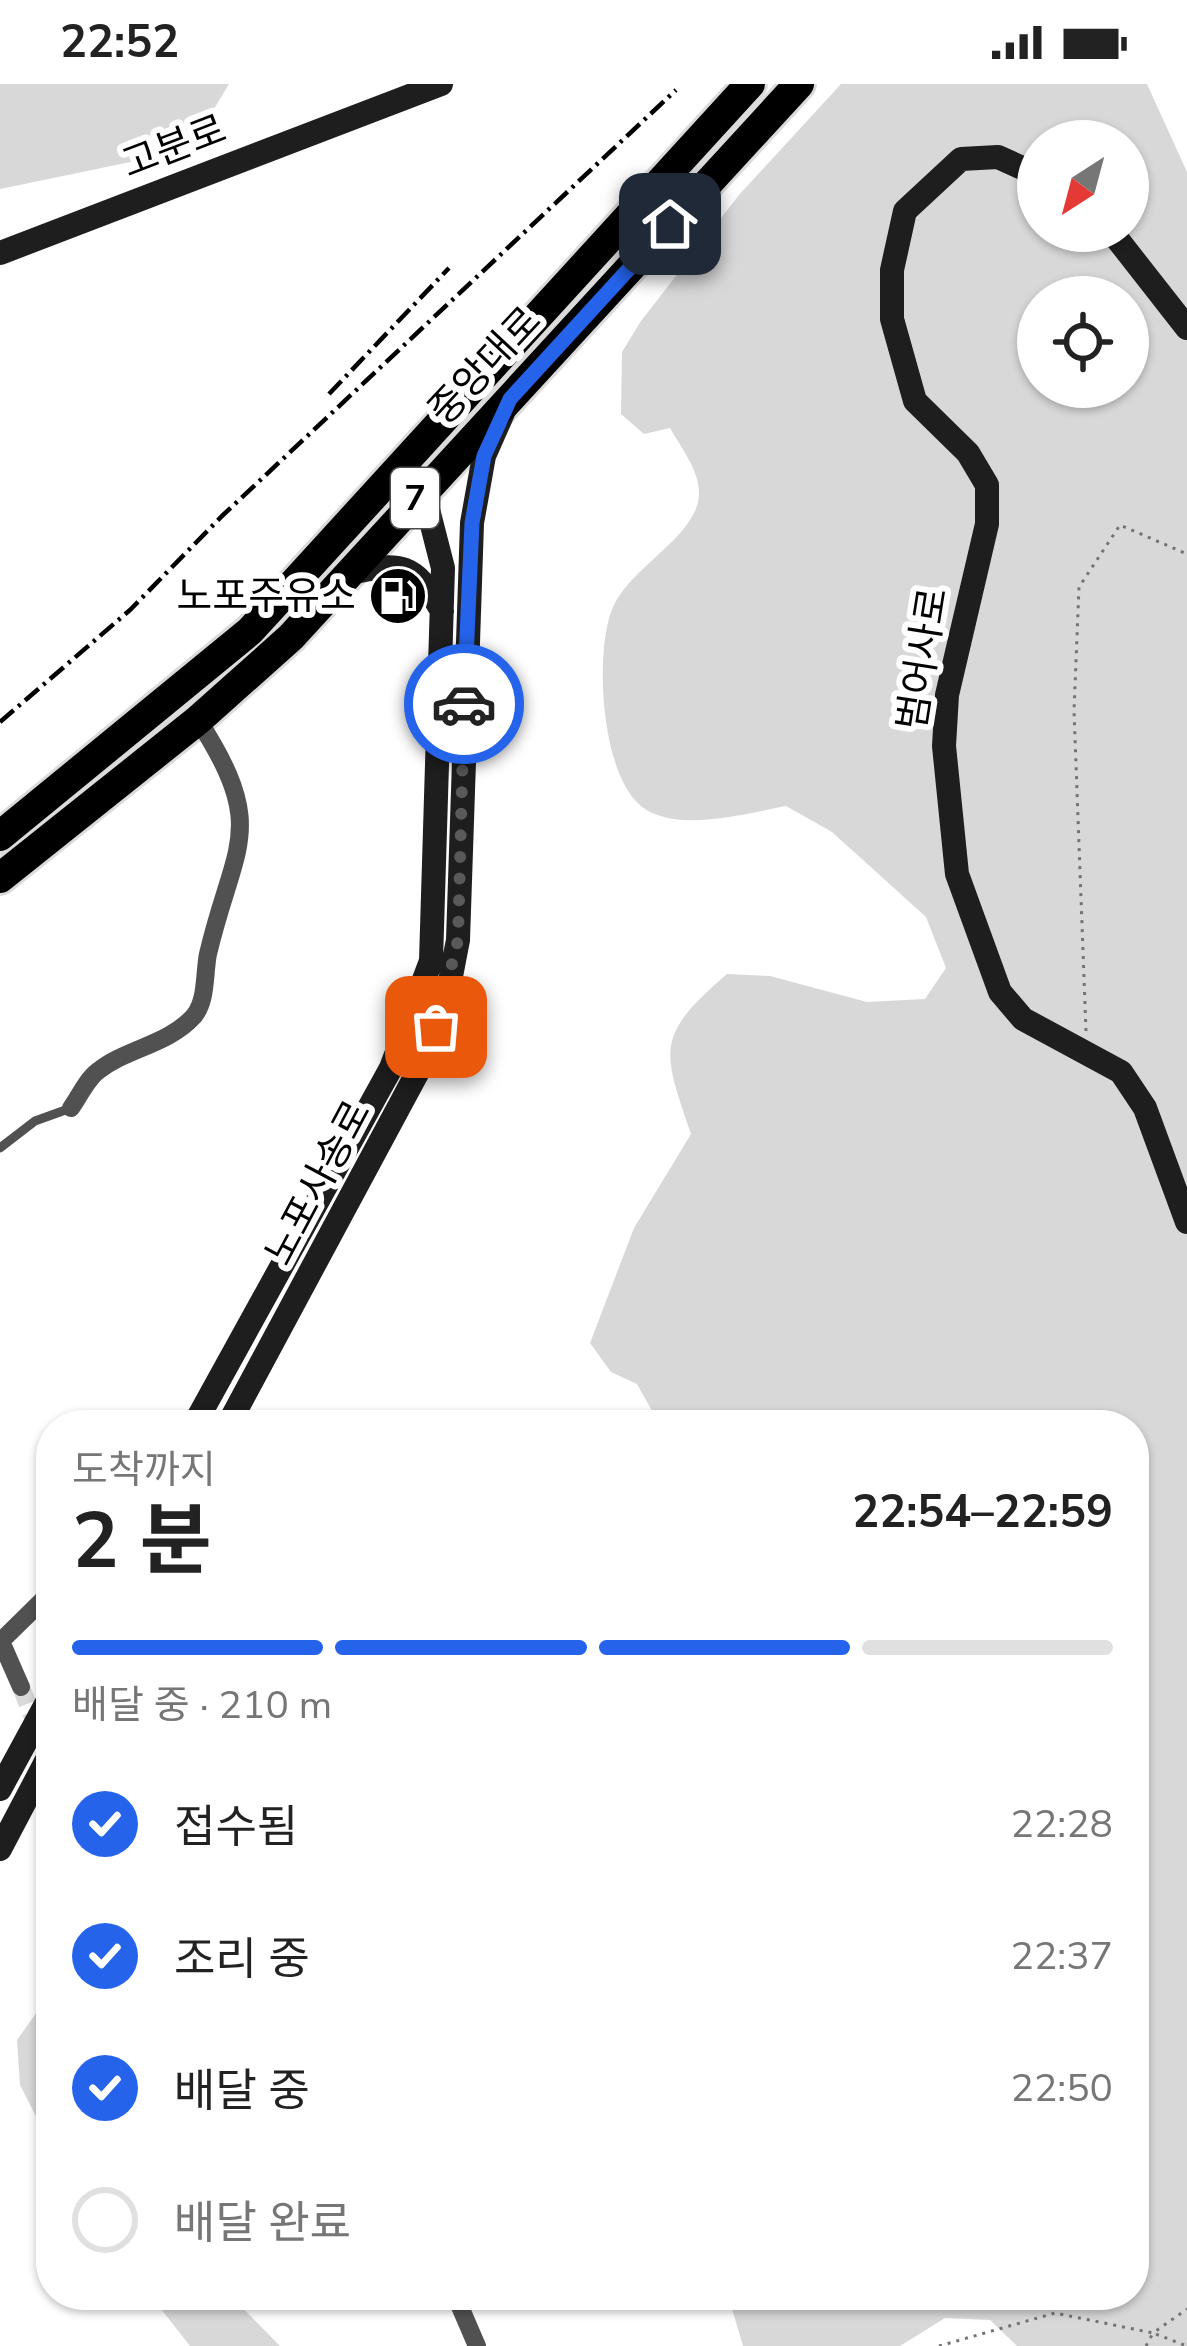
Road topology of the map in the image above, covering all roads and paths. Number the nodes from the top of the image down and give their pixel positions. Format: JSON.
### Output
{"nodes":[{"id":1,"x":441,"y":84,"type":"edge"},
{"id":2,"x":799,"y":84,"type":"edge"},
{"id":3,"x":742,"y":88,"type":"edge"},
{"id":4,"x":1017,"y":166,"type":"edge"},
{"id":5,"x":1127,"y":252,"type":"edge"},
{"id":6,"x":0,"y":253,"type":"edge"},
{"id":7,"x":1187,"y":328,"type":"edge"},
{"id":8,"x":510,"y":399,"type":"junction"},
{"id":9,"x":404,"y":463,"type":"junction"},
{"id":10,"x":423,"y":490,"type":"junction"},
{"id":11,"x":1187,"y":554,"type":"edge"},
{"id":12,"x":347,"y":574,"type":"junction"},
{"id":13,"x":445,"y":617,"type":"junction"},
{"id":14,"x":198,"y":720,"type":"junction"},
{"id":15,"x":0,"y":836,"type":"edge"},
{"id":16,"x":0,"y":878,"type":"edge"},
{"id":17,"x":1088,"y":1054,"type":"junction"},
{"id":18,"x":71,"y":1108,"type":"joint"},
{"id":19,"x":0,"y":1148,"type":"edge"},
{"id":20,"x":1187,"y":1222,"type":"edge"},
{"id":21,"x":202,"y":1410,"type":"edge"},
{"id":22,"x":236,"y":1410,"type":"edge"},
{"id":23,"x":36,"y":1606,"type":"edge"},
{"id":24,"x":0,"y":1640,"type":"edge"},
{"id":25,"x":21,"y":1687,"type":"tunnel mouth"},
{"id":26,"x":36,"y":1723,"type":"edge"},
{"id":27,"x":36,"y":1780,"type":"edge"},
{"id":28,"x":0,"y":1789,"type":"edge"},
{"id":29,"x":0,"y":1849,"type":"edge"},
{"id":30,"x":1187,"y":2309,"type":"edge"},
{"id":31,"x":461,"y":2310,"type":"edge"},
{"id":32,"x":1154,"y":2333,"type":"junction"},
{"id":33,"x":477,"y":2346,"type":"edge"},
{"id":34,"x":938,"y":2346,"type":"edge"},
{"id":35,"x":1146,"y":2346,"type":"edge"},
{"id":36,"x":1186,"y":2346,"type":"edge"}],
"edges":[{"from":1,"to":6,"type":"main road","name":"고분로"},
{"from":2,"to":8,"type":"main road","name":"중앙대로","number":"7"},
{"from":3,"to":9,"type":"main road","name":"중앙대로","number":"7"},
{"from":4,"to":17,"type":"main road","name":"범어사로"},
{"from":5,"to":7,"type":"main road"},
{"from":8,"to":10,"type":"main road","name":"중앙대로","number":"7"},
{"from":8,"to":22,"type":"main road","name":"노포사송로"},
{"from":9,"to":10,"type":"main road","name":"노포사송로"},
{"from":9,"to":15,"type":"main road","name":"중앙대로","number":"7"},
{"from":10,"to":12,"type":"main road","name":"중앙대로","number":"7"},
{"from":10,"to":13,"type":"main road","name":"노포사송로"},
{"from":11,"to":17,"type":"path"},
{"from":12,"to":13,"type":"main road"},
{"from":12,"to":14,"type":"main road","name":"중앙대로","number":"7"},
{"from":13,"to":21,"type":"main road","name":"노포사송로"},
{"from":14,"to":16,"type":"main road","name":"중앙대로","number":"7"},
{"from":14,"to":18,"type":"street"},
{"from":17,"to":20,"type":"main road","name":"범어사로"},
{"from":18,"to":19,"type":"lane"},
{"from":23,"to":24,"type":"street"},
{"from":24,"to":25,"type":"street"},
{"from":26,"to":28,"type":"main road"},
{"from":27,"to":29,"type":"main road"},
{"from":30,"to":32,"type":"path"},
{"from":31,"to":33,"type":"street"},
{"from":32,"to":34,"type":"path"},
{"from":32,"to":35,"type":"path"},
{"from":32,"to":36,"type":"path"}]}
